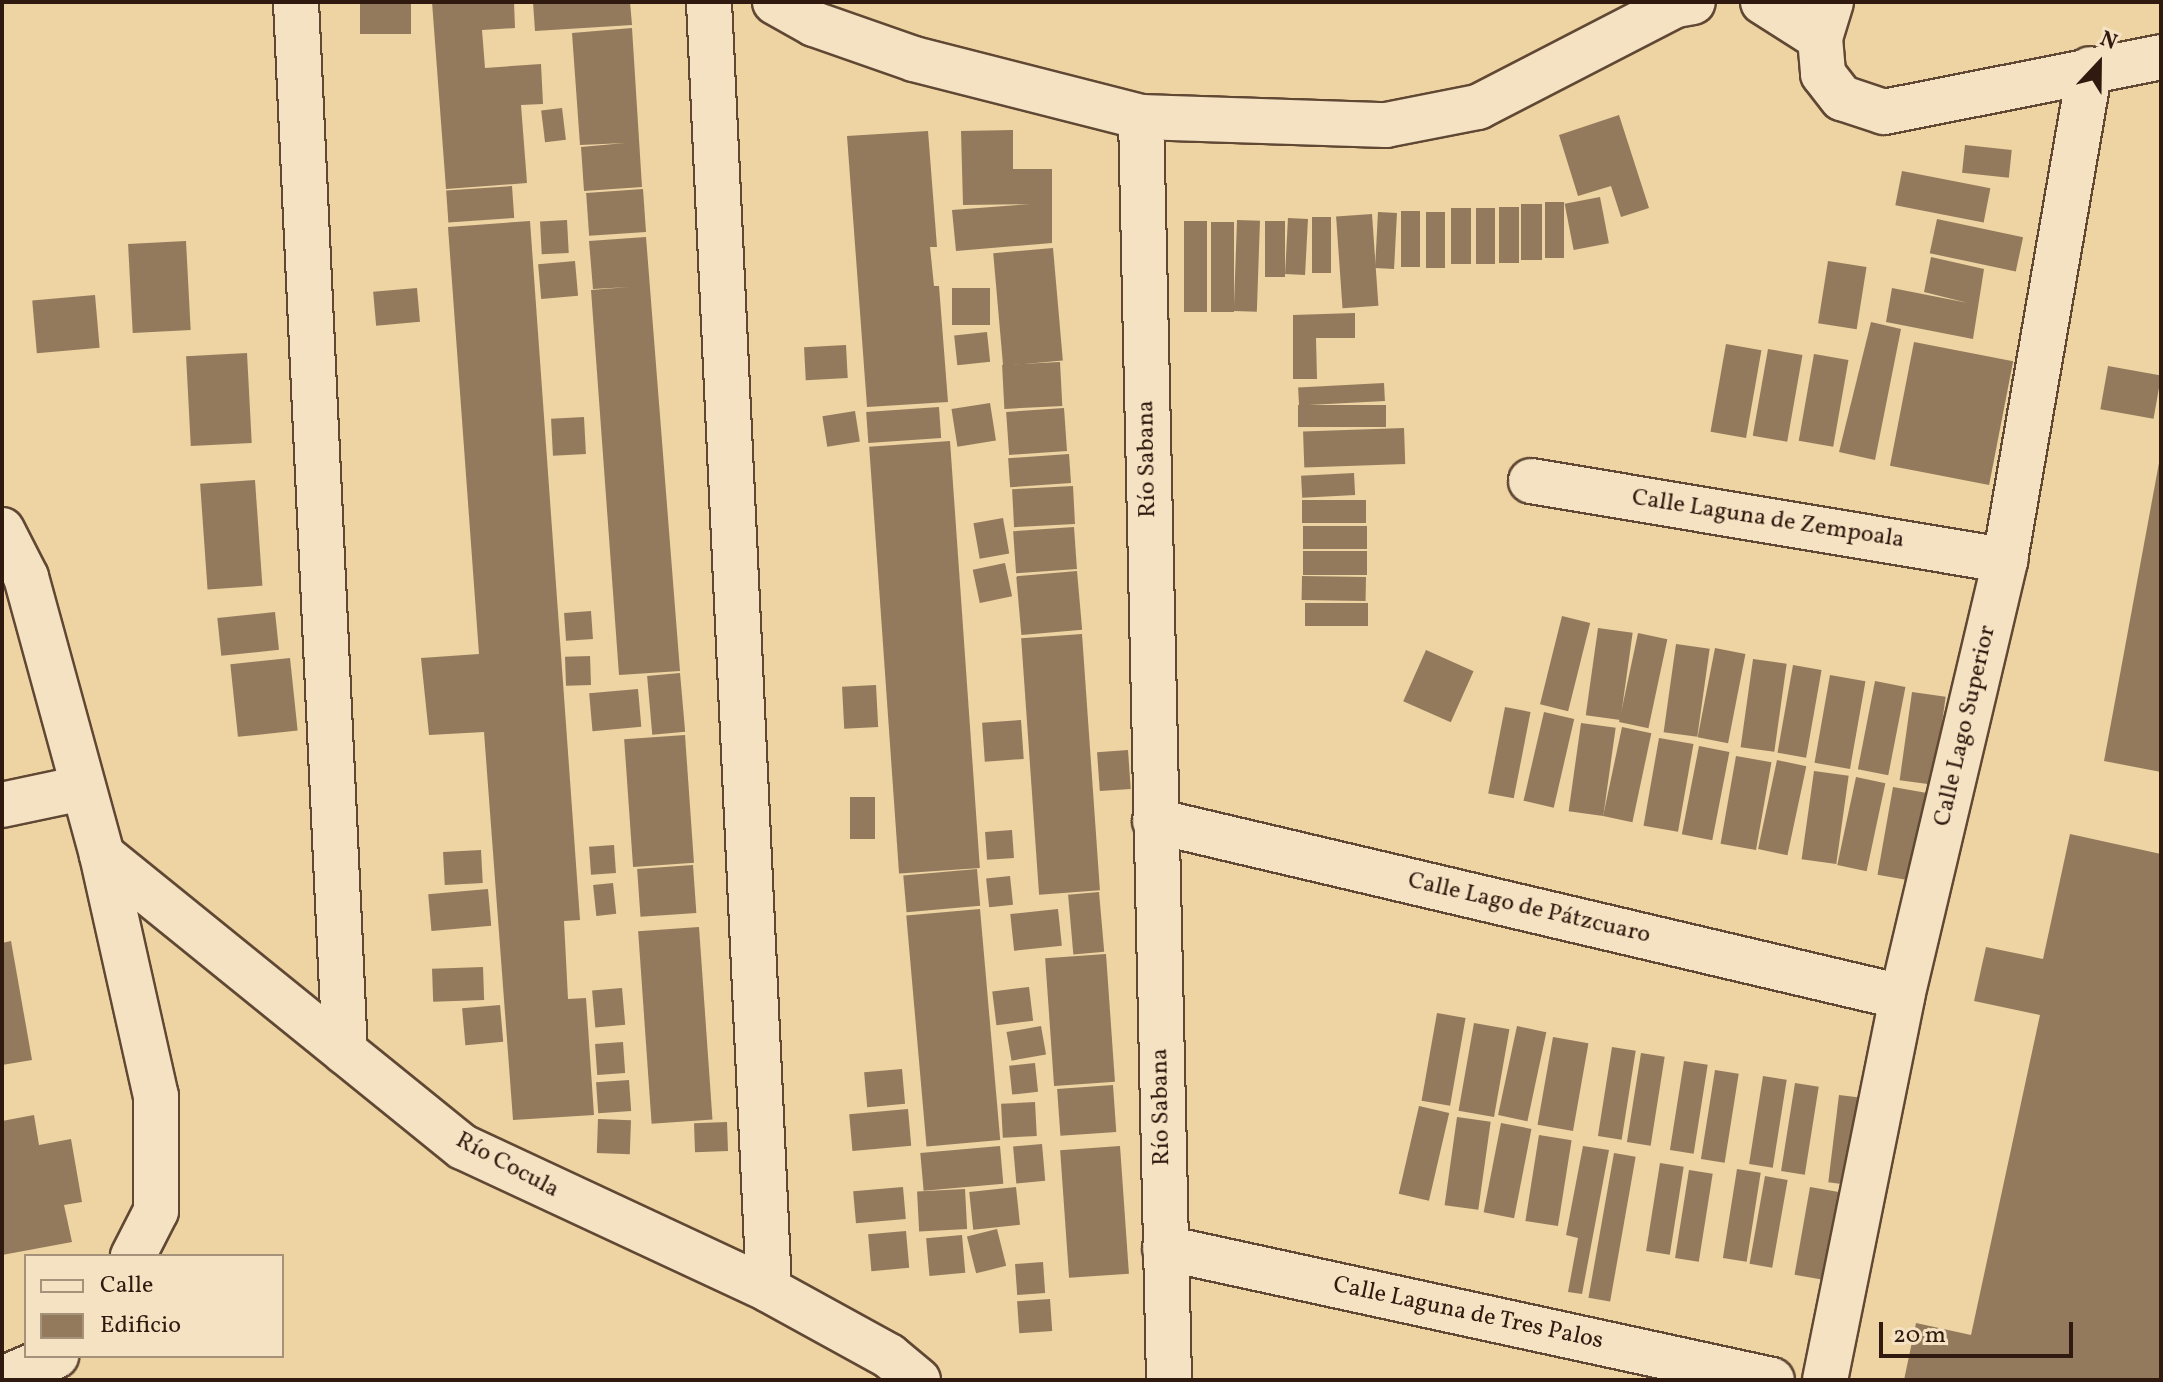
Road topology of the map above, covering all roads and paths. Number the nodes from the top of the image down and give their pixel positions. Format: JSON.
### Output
{"nodes":[{"id":1,"x":296,"y":2,"type":"edge"},
{"id":2,"x":709,"y":2,"type":"edge"},
{"id":3,"x":775,"y":2,"type":"edge"},
{"id":4,"x":1693,"y":2,"type":"edge"},
{"id":5,"x":1763,"y":2,"type":"edge"},
{"id":6,"x":1825,"y":20,"type":"edge"},
{"id":7,"x":2161,"y":57,"type":"edge"},
{"id":8,"x":2090,"y":69,"type":"junction"},
{"id":9,"x":1141,"y":117,"type":"junction"},
{"id":10,"x":1531,"y":481,"type":"dead end"},
{"id":11,"x":2,"y":530,"type":"edge"},
{"id":12,"x":2005,"y":560,"type":"junction"},
{"id":13,"x":82,"y":788,"type":"junction"},
{"id":14,"x":2,"y":805,"type":"edge"},
{"id":15,"x":1155,"y":821,"type":"junction"},
{"id":16,"x":102,"y":855,"type":"junction"},
{"id":17,"x":1902,"y":997,"type":"junction"},
{"id":18,"x":345,"y":1052,"type":"junction"},
{"id":19,"x":1165,"y":1248,"type":"junction"},
{"id":20,"x":134,"y":1254,"type":"edge"},
{"id":21,"x":769,"y":1290,"type":"junction"},
{"id":22,"x":51,"y":1358,"type":"edge"},
{"id":23,"x":2,"y":1379,"type":"edge"},
{"id":24,"x":918,"y":1380,"type":"edge"},
{"id":25,"x":1169,"y":1380,"type":"edge"},
{"id":26,"x":1772,"y":1380,"type":"edge"},
{"id":27,"x":1825,"y":1380,"type":"edge"}],
"edges":[{"from":1,"to":18,"type":"street"},
{"from":2,"to":21,"type":"street"},
{"from":3,"to":9,"type":"street"},
{"from":4,"to":9,"type":"street"},
{"from":5,"to":6,"type":"street"},
{"from":6,"to":8,"type":"street"},
{"from":7,"to":8,"type":"street"},
{"from":8,"to":12,"type":"street","name":"Calle Lago Superior"},
{"from":9,"to":15,"type":"street","name":"Río Sabana"},
{"from":10,"to":12,"type":"street","name":"Calle Laguna de Zempoala"},
{"from":11,"to":13,"type":"street"},
{"from":12,"to":17,"type":"street","name":"Calle Lago Superior"},
{"from":13,"to":14,"type":"street"},
{"from":13,"to":16,"type":"street"},
{"from":15,"to":17,"type":"street","name":"Calle Lago de Pátzcuaro"},
{"from":15,"to":19,"type":"street","name":"Río Sabana"},
{"from":16,"to":18,"type":"street","name":"Río Cocula"},
{"from":16,"to":20,"type":"street"},
{"from":17,"to":27,"type":"street","name":"Calle Lago Superior"},
{"from":18,"to":21,"type":"street","name":"Río Cocula"},
{"from":19,"to":25,"type":"street","name":"Río Sabana"},
{"from":19,"to":26,"type":"street","name":"Calle Laguna de Tres Palos"},
{"from":21,"to":24,"type":"street","name":"Río Cocula"},
{"from":22,"to":23,"type":"street"}]}
